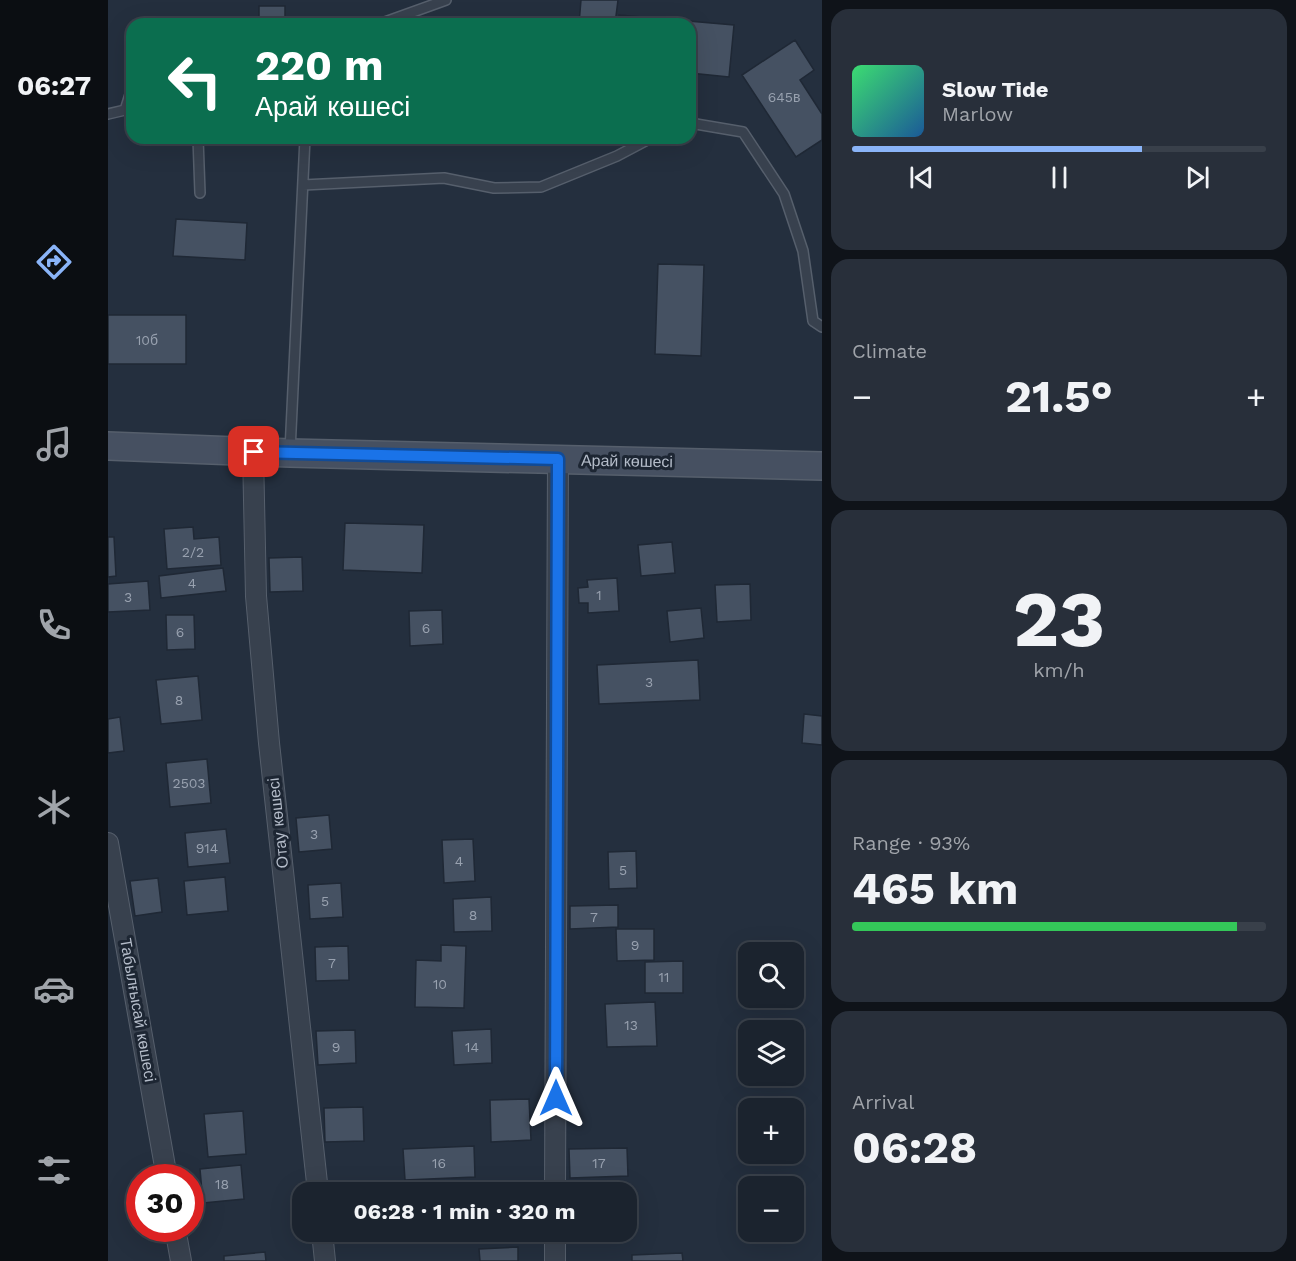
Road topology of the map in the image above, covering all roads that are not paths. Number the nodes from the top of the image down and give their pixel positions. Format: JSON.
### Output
{"nodes":[{"id":1,"x":446,"y":0,"type":"edge"},
{"id":2,"x":398,"y":18,"type":"edge"},
{"id":3,"x":126,"y":110,"type":"edge"},
{"id":4,"x":108,"y":114,"type":"edge"},
{"id":5,"x":696,"y":124,"type":"edge"},
{"id":6,"x":198,"y":144,"type":"edge"},
{"id":7,"x":305,"y":144,"type":"edge"},
{"id":8,"x":640,"y":144,"type":"edge"},
{"id":9,"x":303,"y":185,"type":"junction"},
{"id":10,"x":200,"y":193,"type":"dead end"},
{"id":11,"x":822,"y":327,"type":"edge"},
{"id":12,"x":108,"y":446,"type":"edge"},
{"id":13,"x":254,"y":452,"type":"junction"},
{"id":14,"x":290,"y":453,"type":"junction"},
{"id":15,"x":558,"y":459,"type":"junction"},
{"id":16,"x":822,"y":466,"type":"edge"},
{"id":17,"x":108,"y":843,"type":"edge"},
{"id":18,"x":165,"y":1164,"type":"edge"},
{"id":19,"x":317,"y":1182,"type":"edge"},
{"id":20,"x":555,"y":1182,"type":"edge"},
{"id":21,"x":178,"y":1242,"type":"edge"},
{"id":22,"x":323,"y":1242,"type":"edge"},
{"id":23,"x":555,"y":1242,"type":"edge"},
{"id":24,"x":181,"y":1261,"type":"edge"},
{"id":25,"x":325,"y":1261,"type":"edge"},
{"id":26,"x":555,"y":1261,"type":"edge"}],
"edges":[{"from":1,"to":2,"type":"lane"},
{"from":3,"to":4,"type":"lane"},
{"from":5,"to":11,"type":"lane"},
{"from":6,"to":10,"type":"lane"},
{"from":7,"to":9,"type":"lane"},
{"from":8,"to":9,"type":"lane"},
{"from":9,"to":14,"type":"lane"},
{"from":12,"to":13,"type":"main road","name":"Арай көшесі"},
{"from":13,"to":14,"type":"main road","name":"Арай көшесі"},
{"from":13,"to":19,"type":"street","name":"Отау көшесі"},
{"from":14,"to":15,"type":"main road","name":"Арай көшесі"},
{"from":15,"to":16,"type":"main road","name":"Арай көшесі"},
{"from":15,"to":20,"type":"street"},
{"from":17,"to":18,"type":"street","name":"Табылғысай көшесі"},
{"from":21,"to":24,"type":"street"},
{"from":22,"to":25,"type":"street"},
{"from":23,"to":26,"type":"street"}]}
